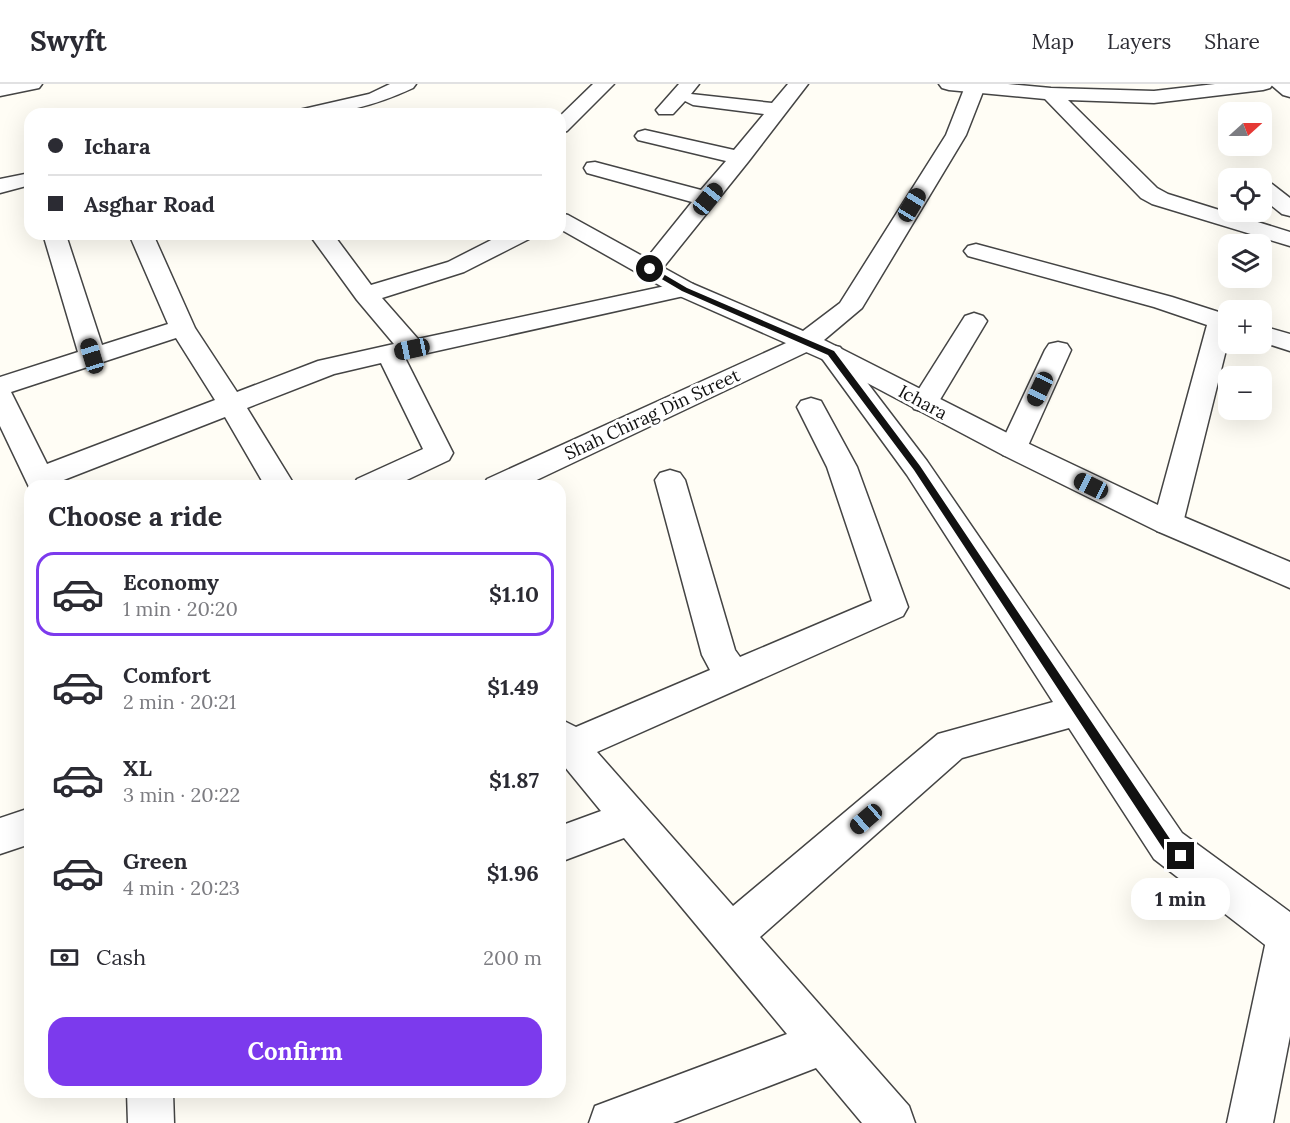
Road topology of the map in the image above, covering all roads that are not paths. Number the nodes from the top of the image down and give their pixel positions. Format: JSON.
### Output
{"nodes":[{"id":1,"x":32,"y":84,"type":"edge"},
{"id":2,"x":406,"y":84,"type":"edge"},
{"id":3,"x":604,"y":84,"type":"edge"},
{"id":4,"x":798,"y":84,"type":"edge"},
{"id":5,"x":949,"y":84,"type":"edge"},
{"id":6,"x":1263,"y":84,"type":"edge"},
{"id":7,"x":1280,"y":84,"type":"edge"},
{"id":8,"x":975,"y":86,"type":"edge"},
{"id":9,"x":0,"y":90,"type":"edge"},
{"id":10,"x":691,"y":91,"type":"edge"},
{"id":11,"x":1290,"y":91,"type":"edge"},
{"id":12,"x":1051,"y":94,"type":"junction"},
{"id":13,"x":375,"y":98,"type":"junction"},
{"id":14,"x":344,"y":108,"type":"edge"},
{"id":15,"x":388,"y":108,"type":"edge"},
{"id":16,"x":666,"y":110,"type":"dead end"},
{"id":17,"x":779,"y":110,"type":"junction"},
{"id":18,"x":566,"y":121,"type":"edge"},
{"id":19,"x":645,"y":136,"type":"dead end"},
{"id":20,"x":741,"y":158,"type":"junction"},
{"id":21,"x":596,"y":168,"type":"dead end"},
{"id":22,"x":24,"y":180,"type":"edge"},
{"id":23,"x":0,"y":186,"type":"edge"},
{"id":24,"x":1272,"y":195,"type":"edge"},
{"id":25,"x":708,"y":199,"type":"junction"},
{"id":26,"x":1290,"y":209,"type":"edge"},
{"id":27,"x":566,"y":223,"type":"edge"},
{"id":28,"x":1290,"y":239,"type":"edge"},
{"id":29,"x":56,"y":240,"type":"edge"},
{"id":30,"x":144,"y":240,"type":"edge"},
{"id":31,"x":325,"y":240,"type":"edge"},
{"id":32,"x":509,"y":240,"type":"edge"},
{"id":33,"x":976,"y":251,"type":"dead end"},
{"id":34,"x":650,"y":269,"type":"junction"},
{"id":35,"x":684,"y":289,"type":"junction"},
{"id":36,"x":366,"y":295,"type":"junction"},
{"id":37,"x":1218,"y":320,"type":"edge"},
{"id":38,"x":974,"y":321,"type":"dead end"},
{"id":39,"x":182,"y":328,"type":"junction"},
{"id":40,"x":1272,"y":337,"type":"edge"},
{"id":41,"x":1290,"y":343,"type":"edge"},
{"id":42,"x":819,"y":347,"type":"junction"},
{"id":43,"x":1218,"y":347,"type":"edge"},
{"id":44,"x":1058,"y":350,"type":"dead end"},
{"id":45,"x":401,"y":352,"type":"junction"},
{"id":46,"x":92,"y":356,"type":"junction"},
{"id":47,"x":0,"y":386,"type":"edge"},
{"id":48,"x":0,"y":396,"type":"edge"},
{"id":49,"x":230,"y":402,"type":"junction"},
{"id":50,"x":924,"y":403,"type":"junction"},
{"id":51,"x":811,"y":407,"type":"dead end"},
{"id":52,"x":1014,"y":448,"type":"junction"},
{"id":53,"x":40,"y":480,"type":"edge"},
{"id":54,"x":46,"y":480,"type":"edge"},
{"id":55,"x":276,"y":480,"type":"edge"},
{"id":56,"x":381,"y":480,"type":"edge"},
{"id":57,"x":512,"y":480,"type":"edge"},
{"id":58,"x":670,"y":480,"type":"dead end"},
{"id":59,"x":1168,"y":523,"type":"junction"},
{"id":60,"x":1290,"y":576,"type":"edge"},
{"id":61,"x":734,"y":675,"type":"junction"},
{"id":62,"x":1078,"y":710,"type":"junction"},
{"id":63,"x":566,"y":740,"type":"edge"},
{"id":64,"x":566,"y":743,"type":"edge"},
{"id":65,"x":630,"y":818,"type":"junction"},
{"id":66,"x":24,"y":828,"type":"edge"},
{"id":67,"x":0,"y":836,"type":"edge"},
{"id":68,"x":566,"y":842,"type":"edge"},
{"id":69,"x":731,"y":935,"type":"junction"},
{"id":70,"x":1289,"y":936,"type":"edge"},
{"id":71,"x":824,"y":1043,"type":"junction"},
{"id":72,"x":150,"y":1098,"type":"edge"},
{"id":73,"x":151,"y":1123,"type":"edge"},
{"id":74,"x":612,"y":1123,"type":"edge"},
{"id":75,"x":892,"y":1123,"type":"edge"},
{"id":76,"x":1250,"y":1123,"type":"edge"}],
"edges":[{"from":1,"to":9,"type":"street"},
{"from":2,"to":13,"type":"street"},
{"from":3,"to":18,"type":"street"},
{"from":4,"to":17,"type":"street"},
{"from":5,"to":8,"type":"street"},
{"from":6,"to":12,"type":"street"},
{"from":7,"to":11,"type":"street"},
{"from":8,"to":12,"type":"street"},
{"from":8,"to":42,"type":"street","name":"Shah Chirag Din Street"},
{"from":10,"to":16,"type":"street"},
{"from":10,"to":17,"type":"street"},
{"from":12,"to":28,"type":"street"},
{"from":13,"to":14,"type":"street"},
{"from":13,"to":15,"type":"street"},
{"from":17,"to":20,"type":"street"},
{"from":19,"to":20,"type":"street"},
{"from":20,"to":25,"type":"street"},
{"from":21,"to":25,"type":"street"},
{"from":22,"to":23,"type":"street"},
{"from":24,"to":26,"type":"street"},
{"from":25,"to":34,"type":"street"},
{"from":27,"to":34,"type":"street","name":"Ichara"},
{"from":29,"to":46,"type":"street"},
{"from":30,"to":39,"type":"street"},
{"from":31,"to":36,"type":"street"},
{"from":32,"to":36,"type":"street"},
{"from":33,"to":37,"type":"street"},
{"from":34,"to":35,"type":"street","name":"Ichara"},
{"from":35,"to":42,"type":"street","name":"Ichara"},
{"from":35,"to":45,"type":"street"},
{"from":36,"to":45,"type":"street"},
{"from":38,"to":50,"type":"street"},
{"from":39,"to":46,"type":"street"},
{"from":39,"to":49,"type":"street"},
{"from":40,"to":41,"type":"street"},
{"from":42,"to":50,"type":"street","name":"Ichara"},
{"from":42,"to":57,"type":"street","name":"Shah Chirag Din Street"},
{"from":42,"to":62,"type":"street"},
{"from":43,"to":59,"type":"street"},
{"from":44,"to":52,"type":"street"},
{"from":45,"to":49,"type":"street"},
{"from":45,"to":56,"type":"street"},
{"from":46,"to":47,"type":"street"},
{"from":48,"to":53,"type":"street"},
{"from":49,"to":54,"type":"street"},
{"from":49,"to":55,"type":"street"},
{"from":50,"to":52,"type":"street","name":"Ichara"},
{"from":51,"to":61,"type":"street"},
{"from":52,"to":59,"type":"street","name":"Ichara"},
{"from":58,"to":61,"type":"street"},
{"from":59,"to":60,"type":"street","name":"Ichara"},
{"from":61,"to":63,"type":"street"},
{"from":62,"to":69,"type":"street"},
{"from":62,"to":70,"type":"street"},
{"from":64,"to":65,"type":"street"},
{"from":65,"to":68,"type":"street"},
{"from":65,"to":69,"type":"street"},
{"from":66,"to":67,"type":"street"},
{"from":69,"to":71,"type":"street"},
{"from":70,"to":76,"type":"street"},
{"from":71,"to":74,"type":"street"},
{"from":71,"to":75,"type":"street"},
{"from":72,"to":73,"type":"street"}]}
